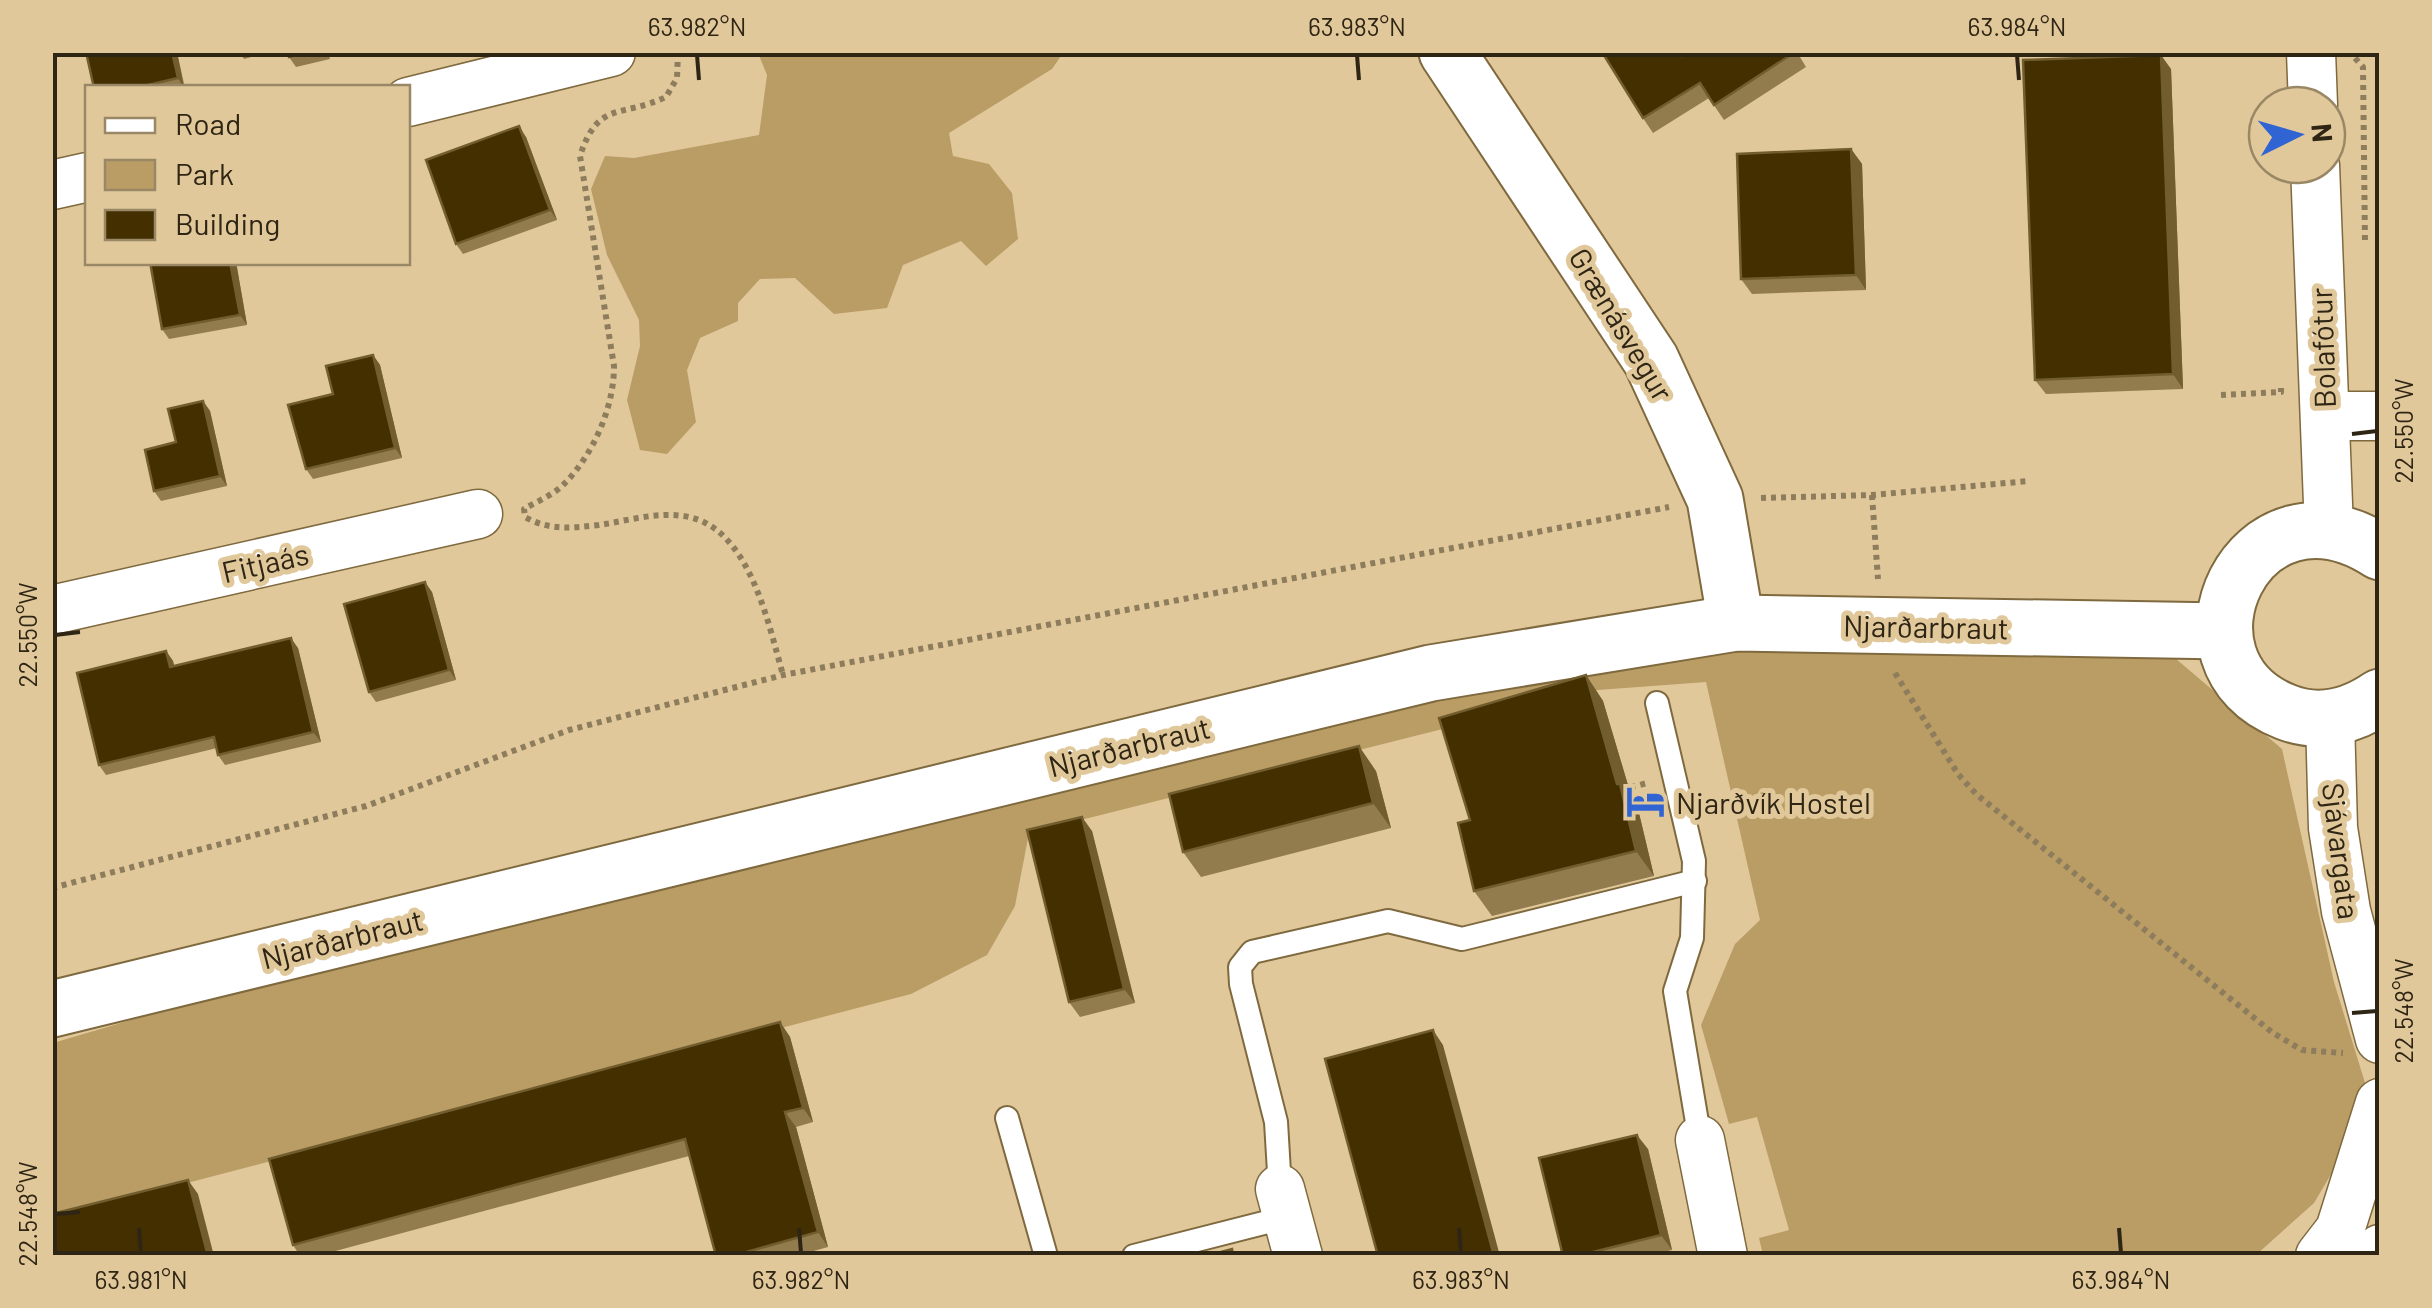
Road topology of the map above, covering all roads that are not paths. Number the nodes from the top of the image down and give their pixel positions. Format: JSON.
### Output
{"nodes":[{"id":1,"x":611,"y":52,"type":"edge"},
{"id":2,"x":1446,"y":52,"type":"edge"},
{"id":3,"x":2311,"y":52,"type":"edge"},
{"id":4,"x":2312,"y":85,"type":"edge"},
{"id":5,"x":410,"y":102,"type":"edge"},
{"id":6,"x":85,"y":178,"type":"edge"},
{"id":7,"x":52,"y":185,"type":"edge"},
{"id":8,"x":2316,"y":185,"type":"edge"},
{"id":9,"x":2325,"y":416,"type":"junction"},
{"id":10,"x":2380,"y":416,"type":"edge"},
{"id":11,"x":478,"y":514,"type":"dead end"},
{"id":12,"x":2329,"y":530,"type":"junction"},
{"id":13,"x":2380,"y":552,"type":"edge"},
{"id":14,"x":52,"y":610,"type":"edge"},
{"id":15,"x":1736,"y":623,"type":"junction"},
{"id":16,"x":2224,"y":632,"type":"junction"},
{"id":17,"x":2380,"y":698,"type":"edge"},
{"id":18,"x":1658,"y":702,"type":"dead end"},
{"id":19,"x":2330,"y":719,"type":"junction"},
{"id":20,"x":1696,"y":881,"type":"junction"},
{"id":21,"x":52,"y":1009,"type":"edge"},
{"id":22,"x":2379,"y":1038,"type":"edge"},
{"id":23,"x":2380,"y":1103,"type":"edge"},
{"id":24,"x":1008,"y":1118,"type":"dead end"},
{"id":25,"x":1700,"y":1140,"type":"joint"},
{"id":26,"x":1288,"y":1220,"type":"edge"},
{"id":27,"x":2358,"y":1239,"type":"edge"},
{"id":28,"x":1046,"y":1256,"type":"edge"},
{"id":29,"x":1134,"y":1256,"type":"edge"},
{"id":30,"x":1723,"y":1256,"type":"edge"}],
"edges":[{"from":1,"to":5,"type":"street"},
{"from":2,"to":15,"type":"main road","name":"Grænásvegur"},
{"from":3,"to":4,"type":"street"},
{"from":6,"to":7,"type":"street"},
{"from":8,"to":9,"type":"street","name":"Bolafótur"},
{"from":9,"to":10,"type":"street"},
{"from":9,"to":12,"type":"street","name":"Bolafótur"},
{"from":11,"to":14,"type":"street","name":"Fitjaás"},
{"from":12,"to":13,"type":"main road"},
{"from":12,"to":16,"type":"main road"},
{"from":15,"to":16,"type":"main road","name":"Njarðarbraut"},
{"from":15,"to":21,"type":"main road","name":"Njarðarbraut"},
{"from":16,"to":19,"type":"main road"},
{"from":17,"to":19,"type":"main road"},
{"from":18,"to":20,"type":"lane"},
{"from":19,"to":22,"type":"street","name":"Sjávargata"},
{"from":20,"to":25,"type":"lane"},
{"from":20,"to":26,"type":"lane"},
{"from":23,"to":27,"type":"street"},
{"from":24,"to":28,"type":"lane"},
{"from":25,"to":30,"type":"street"},
{"from":26,"to":29,"type":"lane"}]}
